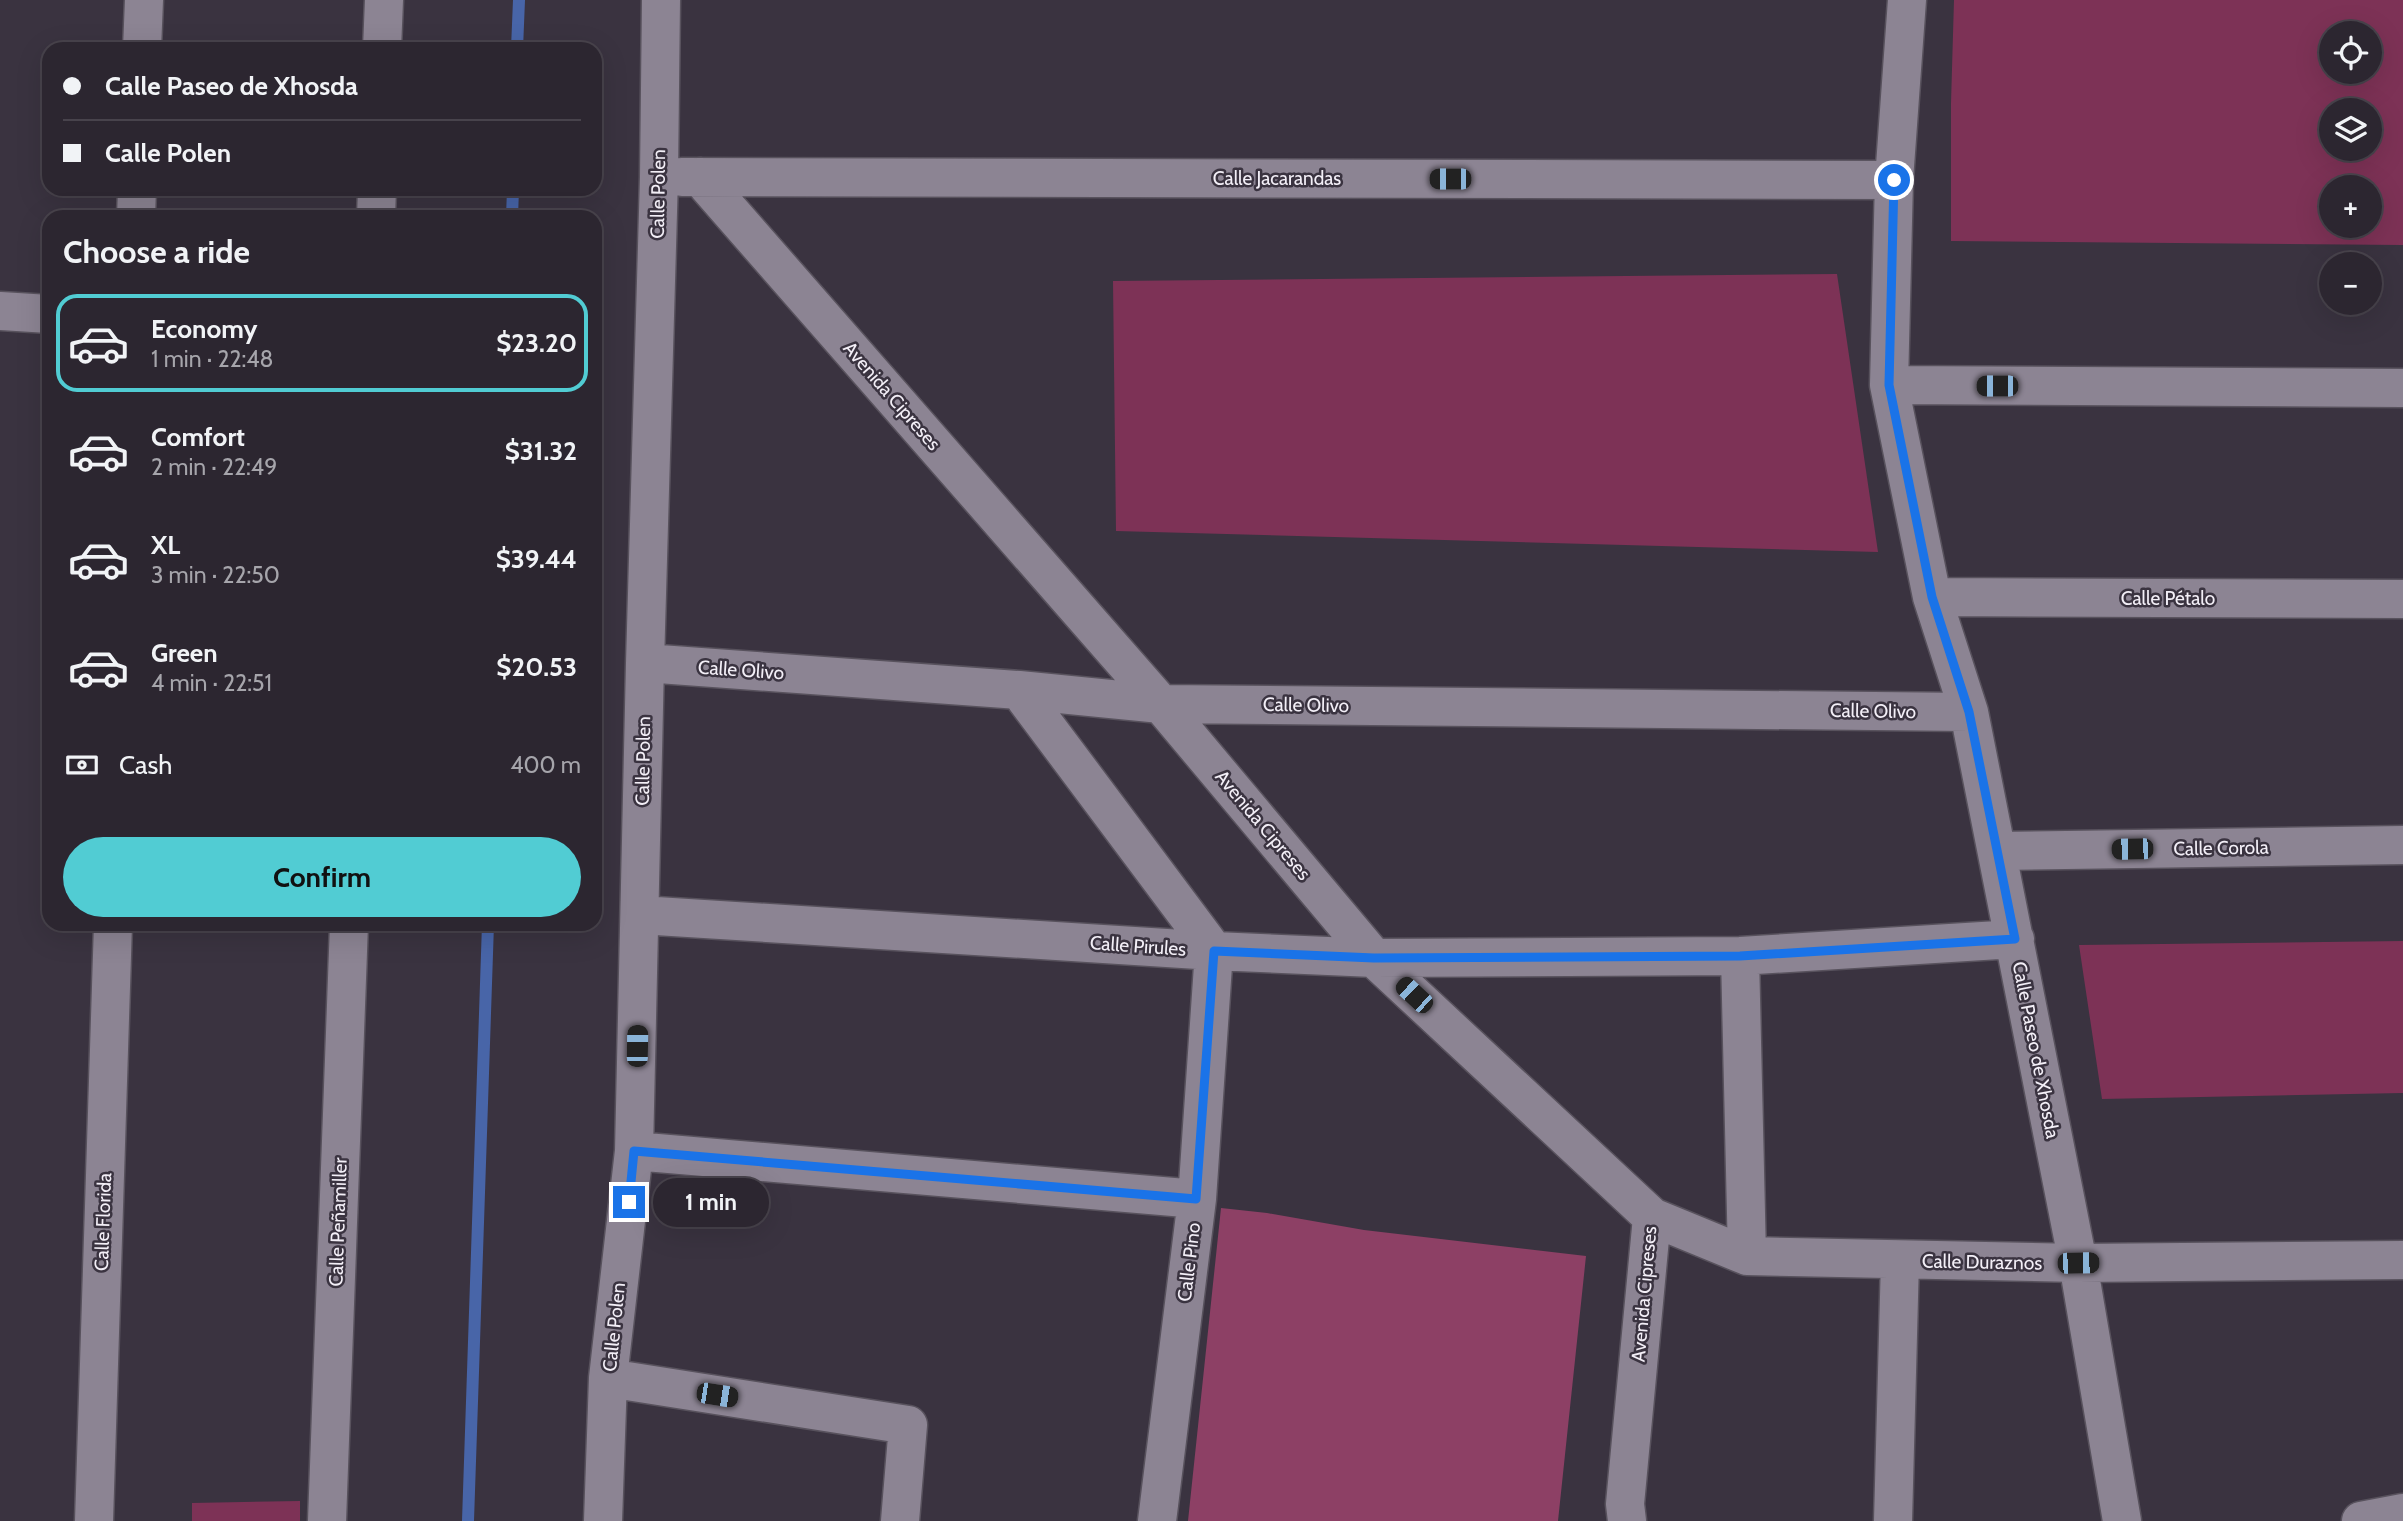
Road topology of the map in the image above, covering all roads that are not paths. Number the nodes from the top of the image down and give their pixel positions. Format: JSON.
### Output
{"nodes":[{"id":1,"x":144,"y":0,"type":"edge"},
{"id":2,"x":384,"y":0,"type":"edge"},
{"id":3,"x":661,"y":0,"type":"edge"},
{"id":4,"x":1907,"y":0,"type":"edge"},
{"id":5,"x":142,"y":42,"type":"edge"},
{"id":6,"x":382,"y":42,"type":"edge"},
{"id":7,"x":659,"y":177,"type":"junction"},
{"id":8,"x":700,"y":177,"type":"junction"},
{"id":9,"x":1894,"y":180,"type":"junction"},
{"id":10,"x":0,"y":311,"type":"edge"},
{"id":11,"x":42,"y":314,"type":"edge"},
{"id":12,"x":1889,"y":385,"type":"junction"},
{"id":13,"x":2403,"y":388,"type":"edge"},
{"id":14,"x":1932,"y":597,"type":"junction"},
{"id":15,"x":2403,"y":599,"type":"edge"},
{"id":16,"x":645,"y":663,"type":"junction"},
{"id":17,"x":1018,"y":690,"type":"junction"},
{"id":18,"x":1161,"y":704,"type":"junction"},
{"id":19,"x":1969,"y":712,"type":"junction"},
{"id":20,"x":2403,"y":845,"type":"edge"},
{"id":21,"x":1997,"y":851,"type":"junction"},
{"id":22,"x":640,"y":915,"type":"junction"},
{"id":23,"x":113,"y":931,"type":"edge"},
{"id":24,"x":349,"y":931,"type":"edge"},
{"id":25,"x":2015,"y":939,"type":"junction"},
{"id":26,"x":1214,"y":951,"type":"junction"},
{"id":27,"x":1740,"y":956,"type":"junction"},
{"id":28,"x":1374,"y":958,"type":"junction"},
{"id":29,"x":634,"y":1151,"type":"junction"},
{"id":30,"x":1196,"y":1199,"type":"junction"},
{"id":31,"x":1652,"y":1217,"type":"junction"},
{"id":32,"x":1747,"y":1256,"type":"junction"},
{"id":33,"x":1900,"y":1260,"type":"junction"},
{"id":34,"x":2403,"y":1260,"type":"edge"},
{"id":35,"x":2078,"y":1263,"type":"junction"},
{"id":36,"x":608,"y":1378,"type":"junction"},
{"id":37,"x":2403,"y":1513,"type":"edge"},
{"id":38,"x":94,"y":1521,"type":"edge"},
{"id":39,"x":327,"y":1521,"type":"edge"},
{"id":40,"x":603,"y":1521,"type":"edge"},
{"id":41,"x":900,"y":1521,"type":"edge"},
{"id":42,"x":1157,"y":1521,"type":"edge"},
{"id":43,"x":1627,"y":1521,"type":"edge"},
{"id":44,"x":1893,"y":1521,"type":"edge"},
{"id":45,"x":2122,"y":1521,"type":"edge"},
{"id":46,"x":2361,"y":1521,"type":"edge"}],
"edges":[{"from":1,"to":5,"type":"street"},
{"from":2,"to":6,"type":"street"},
{"from":3,"to":7,"type":"street","name":"Calle Polen"},
{"from":4,"to":9,"type":"street","name":"Calle Paseo de Xhosda"},
{"from":7,"to":8,"type":"street","name":"Calle Jacarandas"},
{"from":7,"to":16,"type":"street","name":"Calle Polen"},
{"from":8,"to":9,"type":"street","name":"Calle Jacarandas"},
{"from":8,"to":18,"type":"street","name":"Avenida Cipreses"},
{"from":9,"to":12,"type":"street","name":"Calle Paseo de Xhosda"},
{"from":10,"to":11,"type":"street"},
{"from":12,"to":13,"type":"street"},
{"from":12,"to":14,"type":"street","name":"Calle Paseo de Xhosda"},
{"from":14,"to":15,"type":"street","name":"Calle Pétalo"},
{"from":14,"to":19,"type":"street","name":"Calle Paseo de Xhosda"},
{"from":16,"to":17,"type":"street","name":"Calle Olivo"},
{"from":16,"to":22,"type":"street","name":"Calle Polen"},
{"from":17,"to":18,"type":"street","name":"Calle Olivo"},
{"from":17,"to":26,"type":"street"},
{"from":18,"to":19,"type":"street","name":"Calle Olivo"},
{"from":18,"to":28,"type":"street","name":"Avenida Cipreses"},
{"from":19,"to":21,"type":"street","name":"Calle Paseo de Xhosda"},
{"from":20,"to":21,"type":"street","name":"Calle Corola"},
{"from":21,"to":25,"type":"street","name":"Calle Paseo de Xhosda"},
{"from":22,"to":26,"type":"street","name":"Calle Pirules"},
{"from":22,"to":29,"type":"street","name":"Calle Polen"},
{"from":23,"to":38,"type":"street","name":"Calle Florida"},
{"from":24,"to":39,"type":"street","name":"Calle Peñamiller"},
{"from":25,"to":27,"type":"street","name":"Calle Pirules"},
{"from":25,"to":35,"type":"street","name":"Calle Paseo de Xhosda"},
{"from":26,"to":28,"type":"street","name":"Calle Pirules"},
{"from":26,"to":30,"type":"street","name":"Calle Pino"},
{"from":27,"to":28,"type":"street","name":"Calle Pirules"},
{"from":27,"to":32,"type":"street"},
{"from":28,"to":31,"type":"street","name":"Avenida Cipreses"},
{"from":29,"to":30,"type":"street"},
{"from":29,"to":36,"type":"street","name":"Calle Polen"},
{"from":30,"to":42,"type":"street","name":"Calle Pino"},
{"from":31,"to":32,"type":"street","name":"Calle Duraznos"},
{"from":31,"to":43,"type":"street","name":"Avenida Cipreses"},
{"from":32,"to":33,"type":"street","name":"Calle Duraznos"},
{"from":33,"to":35,"type":"street","name":"Calle Duraznos"},
{"from":33,"to":44,"type":"street"},
{"from":34,"to":35,"type":"street","name":"Calle Duraznos"},
{"from":35,"to":45,"type":"street","name":"Calle Paseo de Xhosda"},
{"from":36,"to":40,"type":"street","name":"Calle Polen"},
{"from":36,"to":41,"type":"street"},
{"from":37,"to":46,"type":"street"}]}
